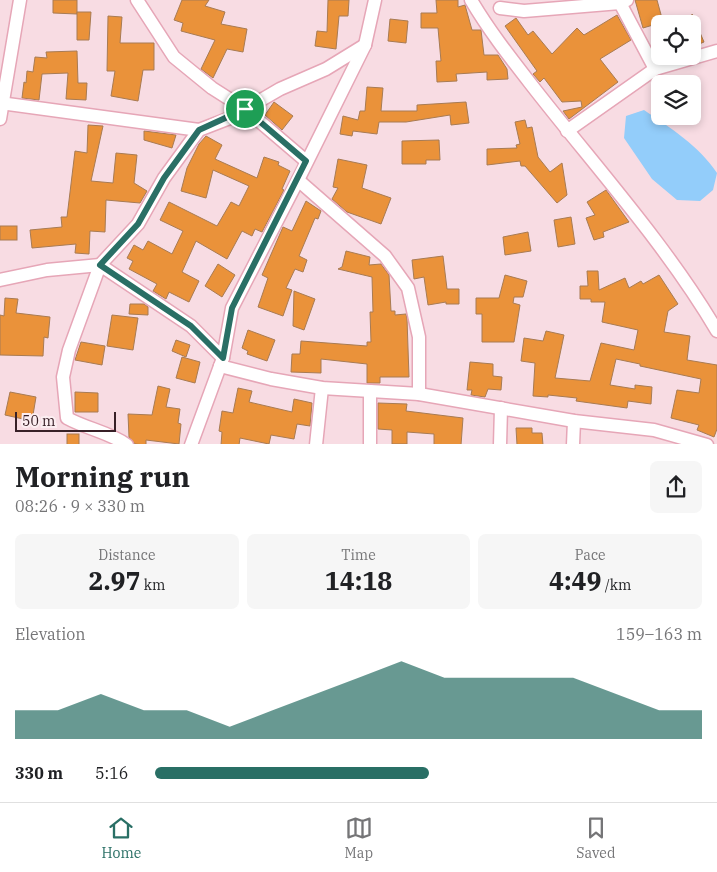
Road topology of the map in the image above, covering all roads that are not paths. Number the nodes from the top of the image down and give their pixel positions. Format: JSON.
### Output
{"nodes":[{"id":1,"x":20,"y":0,"type":"edge"},
{"id":2,"x":137,"y":0,"type":"edge"},
{"id":3,"x":375,"y":0,"type":"edge"},
{"id":4,"x":470,"y":0,"type":"edge"},
{"id":5,"x":623,"y":1,"type":"edge"},
{"id":6,"x":500,"y":8,"type":"dead end"},
{"id":7,"x":365,"y":45,"type":"junction"},
{"id":8,"x":717,"y":50,"type":"edge"},
{"id":9,"x":655,"y":69,"type":"junction"},
{"id":10,"x":1,"y":104,"type":"edge"},
{"id":11,"x":245,"y":109,"type":"junction"},
{"id":12,"x":0,"y":119,"type":"edge"},
{"id":13,"x":199,"y":130,"type":"junction"},
{"id":14,"x":567,"y":131,"type":"junction"},
{"id":15,"x":306,"y":161,"type":"junction"},
{"id":16,"x":298,"y":180,"type":"junction"},
{"id":17,"x":100,"y":265,"type":"junction"},
{"id":18,"x":0,"y":280,"type":"edge"},
{"id":19,"x":717,"y":331,"type":"edge"},
{"id":20,"x":221,"y":362,"type":"junction"},
{"id":21,"x":322,"y":388,"type":"junction"},
{"id":22,"x":370,"y":390,"type":"junction"},
{"id":23,"x":419,"y":394,"type":"junction"},
{"id":24,"x":501,"y":408,"type":"junction"},
{"id":25,"x":574,"y":421,"type":"junction"},
{"id":26,"x":128,"y":444,"type":"edge"},
{"id":27,"x":191,"y":444,"type":"edge"},
{"id":28,"x":316,"y":444,"type":"edge"},
{"id":29,"x":370,"y":444,"type":"edge"},
{"id":30,"x":500,"y":444,"type":"edge"},
{"id":31,"x":573,"y":444,"type":"edge"},
{"id":32,"x":707,"y":444,"type":"edge"}],
"edges":[{"from":1,"to":10,"type":"street"},
{"from":2,"to":11,"type":"street"},
{"from":3,"to":7,"type":"street"},
{"from":4,"to":14,"type":"street"},
{"from":5,"to":6,"type":"street"},
{"from":5,"to":9,"type":"street"},
{"from":7,"to":11,"type":"street"},
{"from":7,"to":15,"type":"street"},
{"from":8,"to":9,"type":"street"},
{"from":9,"to":14,"type":"street"},
{"from":10,"to":12,"type":"street"},
{"from":10,"to":13,"type":"street"},
{"from":11,"to":13,"type":"street"},
{"from":11,"to":15,"type":"street"},
{"from":13,"to":17,"type":"street"},
{"from":14,"to":19,"type":"street"},
{"from":15,"to":16,"type":"street"},
{"from":16,"to":20,"type":"street"},
{"from":16,"to":23,"type":"street"},
{"from":17,"to":18,"type":"street"},
{"from":17,"to":20,"type":"street"},
{"from":17,"to":26,"type":"street"},
{"from":20,"to":21,"type":"street"},
{"from":20,"to":27,"type":"street"},
{"from":21,"to":22,"type":"street"},
{"from":21,"to":28,"type":"street"},
{"from":22,"to":23,"type":"street"},
{"from":22,"to":29,"type":"street"},
{"from":23,"to":24,"type":"street"},
{"from":24,"to":25,"type":"street"},
{"from":24,"to":30,"type":"street"},
{"from":25,"to":31,"type":"street"},
{"from":25,"to":32,"type":"street"}]}
